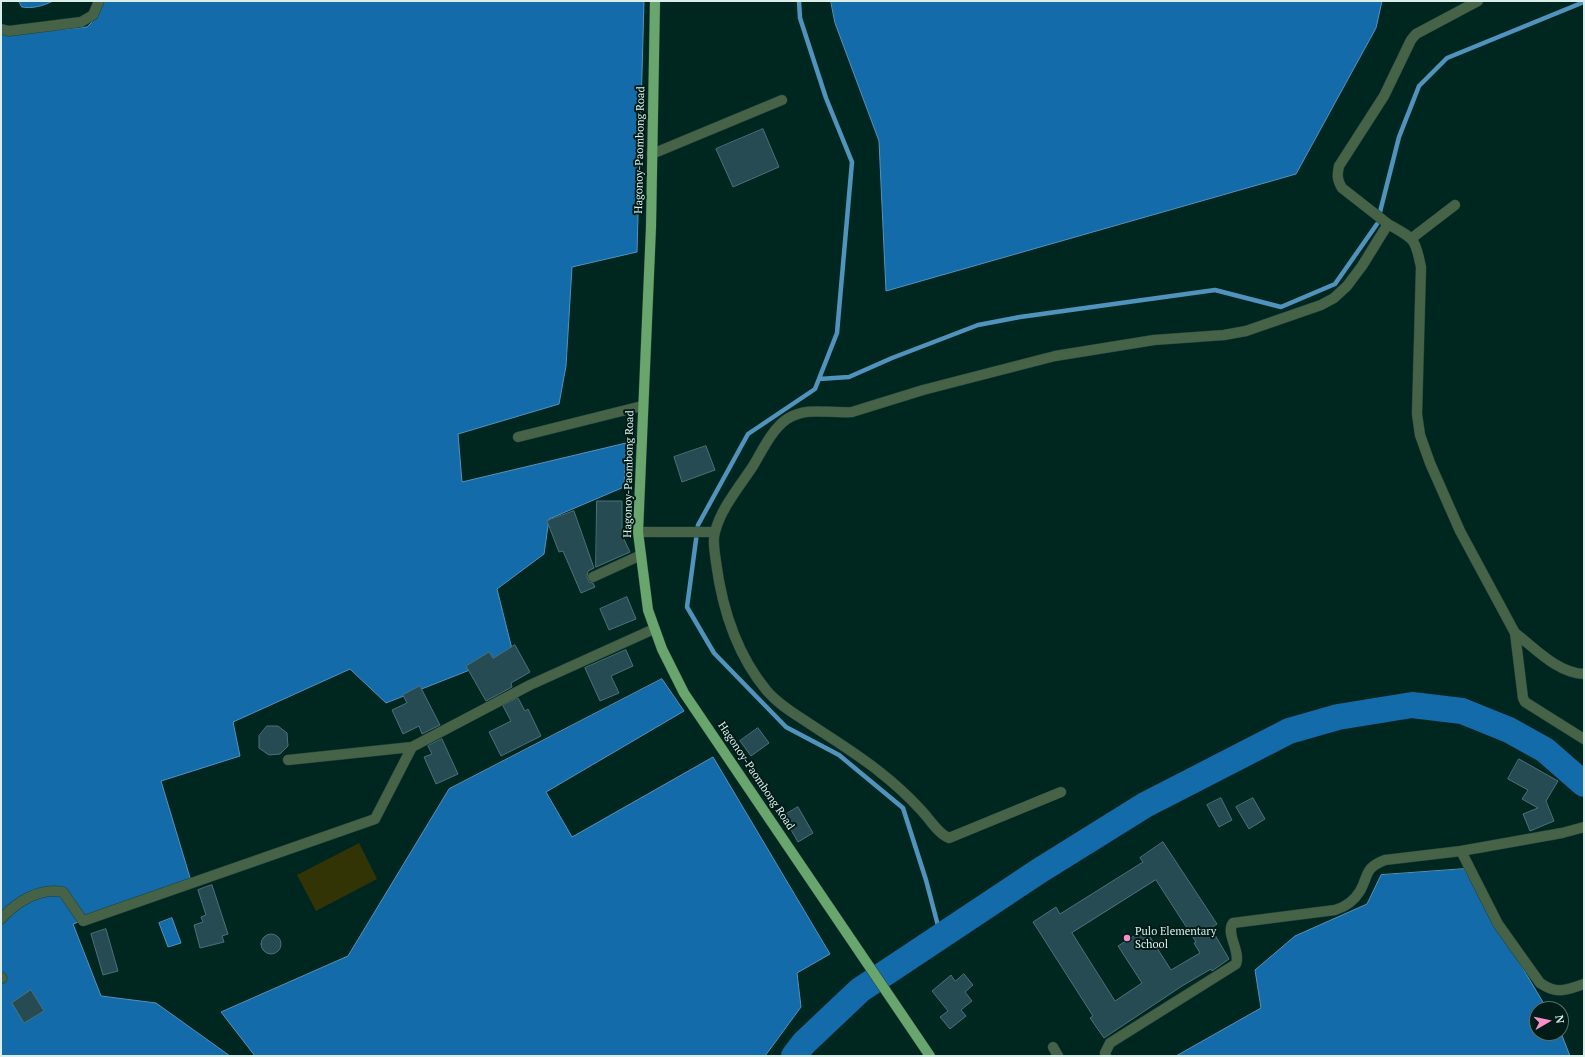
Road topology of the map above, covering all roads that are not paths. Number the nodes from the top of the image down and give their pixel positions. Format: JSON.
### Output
{"nodes":[{"id":1,"x":99,"y":1,"type":"edge"},
{"id":2,"x":655,"y":1,"type":"edge"},
{"id":3,"x":1478,"y":1,"type":"edge"},
{"id":4,"x":1,"y":29,"type":"edge"},
{"id":5,"x":782,"y":100,"type":"dead end"},
{"id":6,"x":652,"y":154,"type":"junction"},
{"id":7,"x":1455,"y":205,"type":"dead end"},
{"id":8,"x":1388,"y":224,"type":"junction"},
{"id":9,"x":1412,"y":238,"type":"junction"},
{"id":10,"x":642,"y":406,"type":"junction"},
{"id":11,"x":518,"y":437,"type":"dead end"},
{"id":12,"x":638,"y":532,"type":"junction"},
{"id":13,"x":715,"y":532,"type":"junction"},
{"id":14,"x":641,"y":555,"type":"junction"},
{"id":15,"x":593,"y":577,"type":"dead end"},
{"id":16,"x":654,"y":629,"type":"junction"},
{"id":17,"x":1515,"y":633,"type":"junction"},
{"id":18,"x":1584,"y":674,"type":"edge"},
{"id":19,"x":1584,"y":739,"type":"edge"},
{"id":20,"x":412,"y":747,"type":"junction"},
{"id":21,"x":288,"y":760,"type":"dead end"},
{"id":22,"x":1061,"y":792,"type":"dead end"},
{"id":23,"x":1584,"y":827,"type":"edge"},
{"id":24,"x":1461,"y":851,"type":"junction"},
{"id":25,"x":1,"y":919,"type":"edge"},
{"id":26,"x":1584,"y":984,"type":"edge"},
{"id":27,"x":1053,"y":1047,"type":"dead end"},
{"id":28,"x":930,"y":1056,"type":"edge"},
{"id":29,"x":1058,"y":1056,"type":"edge"},
{"id":30,"x":1106,"y":1056,"type":"edge"}],
"edges":[{"from":1,"to":4,"type":"street"},
{"from":2,"to":6,"type":"main road","name":"Hagonoy-Paombong Road"},
{"from":3,"to":8,"type":"street"},
{"from":5,"to":6,"type":"street"},
{"from":6,"to":10,"type":"main road","name":"Hagonoy-Paombong Road"},
{"from":7,"to":9,"type":"street"},
{"from":8,"to":9,"type":"street"},
{"from":8,"to":13,"type":"street"},
{"from":9,"to":17,"type":"street"},
{"from":10,"to":11,"type":"street"},
{"from":10,"to":12,"type":"main road","name":"Hagonoy-Paombong Road"},
{"from":12,"to":13,"type":"street"},
{"from":12,"to":14,"type":"main road","name":"Hagonoy-Paombong Road"},
{"from":13,"to":22,"type":"street"},
{"from":14,"to":15,"type":"street"},
{"from":14,"to":16,"type":"main road","name":"Hagonoy-Paombong Road"},
{"from":16,"to":20,"type":"street"},
{"from":16,"to":28,"type":"main road","name":"Hagonoy-Paombong Road"},
{"from":17,"to":18,"type":"street"},
{"from":17,"to":19,"type":"street"},
{"from":20,"to":21,"type":"street"},
{"from":20,"to":25,"type":"street"},
{"from":23,"to":24,"type":"street"},
{"from":24,"to":26,"type":"street"},
{"from":24,"to":30,"type":"street"},
{"from":27,"to":29,"type":"street"}]}
